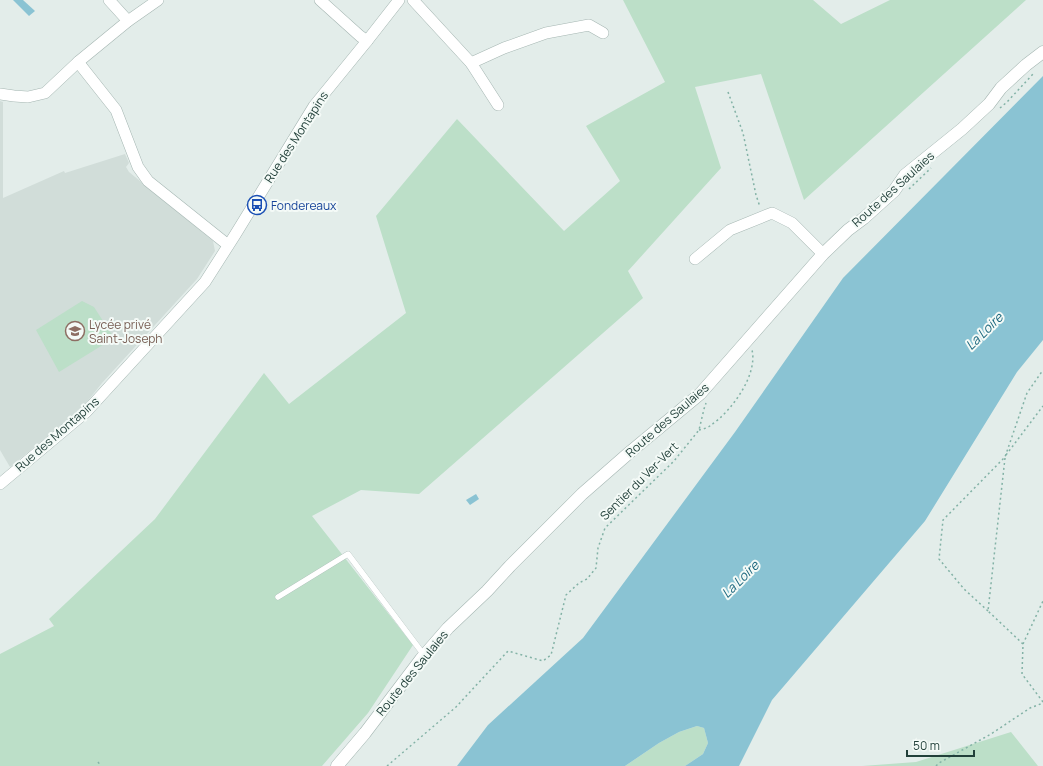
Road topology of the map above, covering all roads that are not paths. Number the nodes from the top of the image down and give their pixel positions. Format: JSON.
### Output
{"nodes":[{"id":1,"x":109,"y":0,"type":"edge"},
{"id":2,"x":158,"y":0,"type":"edge"},
{"id":3,"x":320,"y":0,"type":"edge"},
{"id":4,"x":399,"y":0,"type":"edge"},
{"id":5,"x":412,"y":0,"type":"edge"},
{"id":6,"x":128,"y":21,"type":"junction"},
{"id":7,"x":603,"y":33,"type":"dead end"},
{"id":8,"x":367,"y":41,"type":"junction"},
{"id":9,"x":1043,"y":52,"type":"edge"},
{"id":10,"x":78,"y":62,"type":"junction"},
{"id":11,"x":471,"y":63,"type":"junction"},
{"id":12,"x":0,"y":94,"type":"edge"},
{"id":13,"x":498,"y":105,"type":"dead end"},
{"id":14,"x":228,"y":245,"type":"junction"},
{"id":15,"x":823,"y":254,"type":"junction"},
{"id":16,"x":695,"y":259,"type":"dead end"},
{"id":17,"x":0,"y":484,"type":"edge"},
{"id":18,"x":278,"y":597,"type":"dead end"},
{"id":19,"x":424,"y":655,"type":"junction"},
{"id":20,"x":336,"y":766,"type":"edge"}],
"edges":[{"from":1,"to":6,"type":"street"},
{"from":2,"to":6,"type":"street"},
{"from":3,"to":8,"type":"street"},
{"from":4,"to":8,"type":"street","name":"Rue des Montapins"},
{"from":5,"to":11,"type":"street"},
{"from":6,"to":10,"type":"street"},
{"from":7,"to":11,"type":"street"},
{"from":8,"to":14,"type":"street","name":"Rue des Montapins"},
{"from":9,"to":15,"type":"street","name":"Route des Saulaies"},
{"from":10,"to":12,"type":"street"},
{"from":10,"to":14,"type":"street"},
{"from":11,"to":13,"type":"street"},
{"from":14,"to":17,"type":"street","name":"Rue des Montapins"},
{"from":15,"to":16,"type":"street"},
{"from":15,"to":19,"type":"street","name":"Route des Saulaies"},
{"from":18,"to":19,"type":"lane"},
{"from":19,"to":20,"type":"street","name":"Route des Saulaies"}]}
